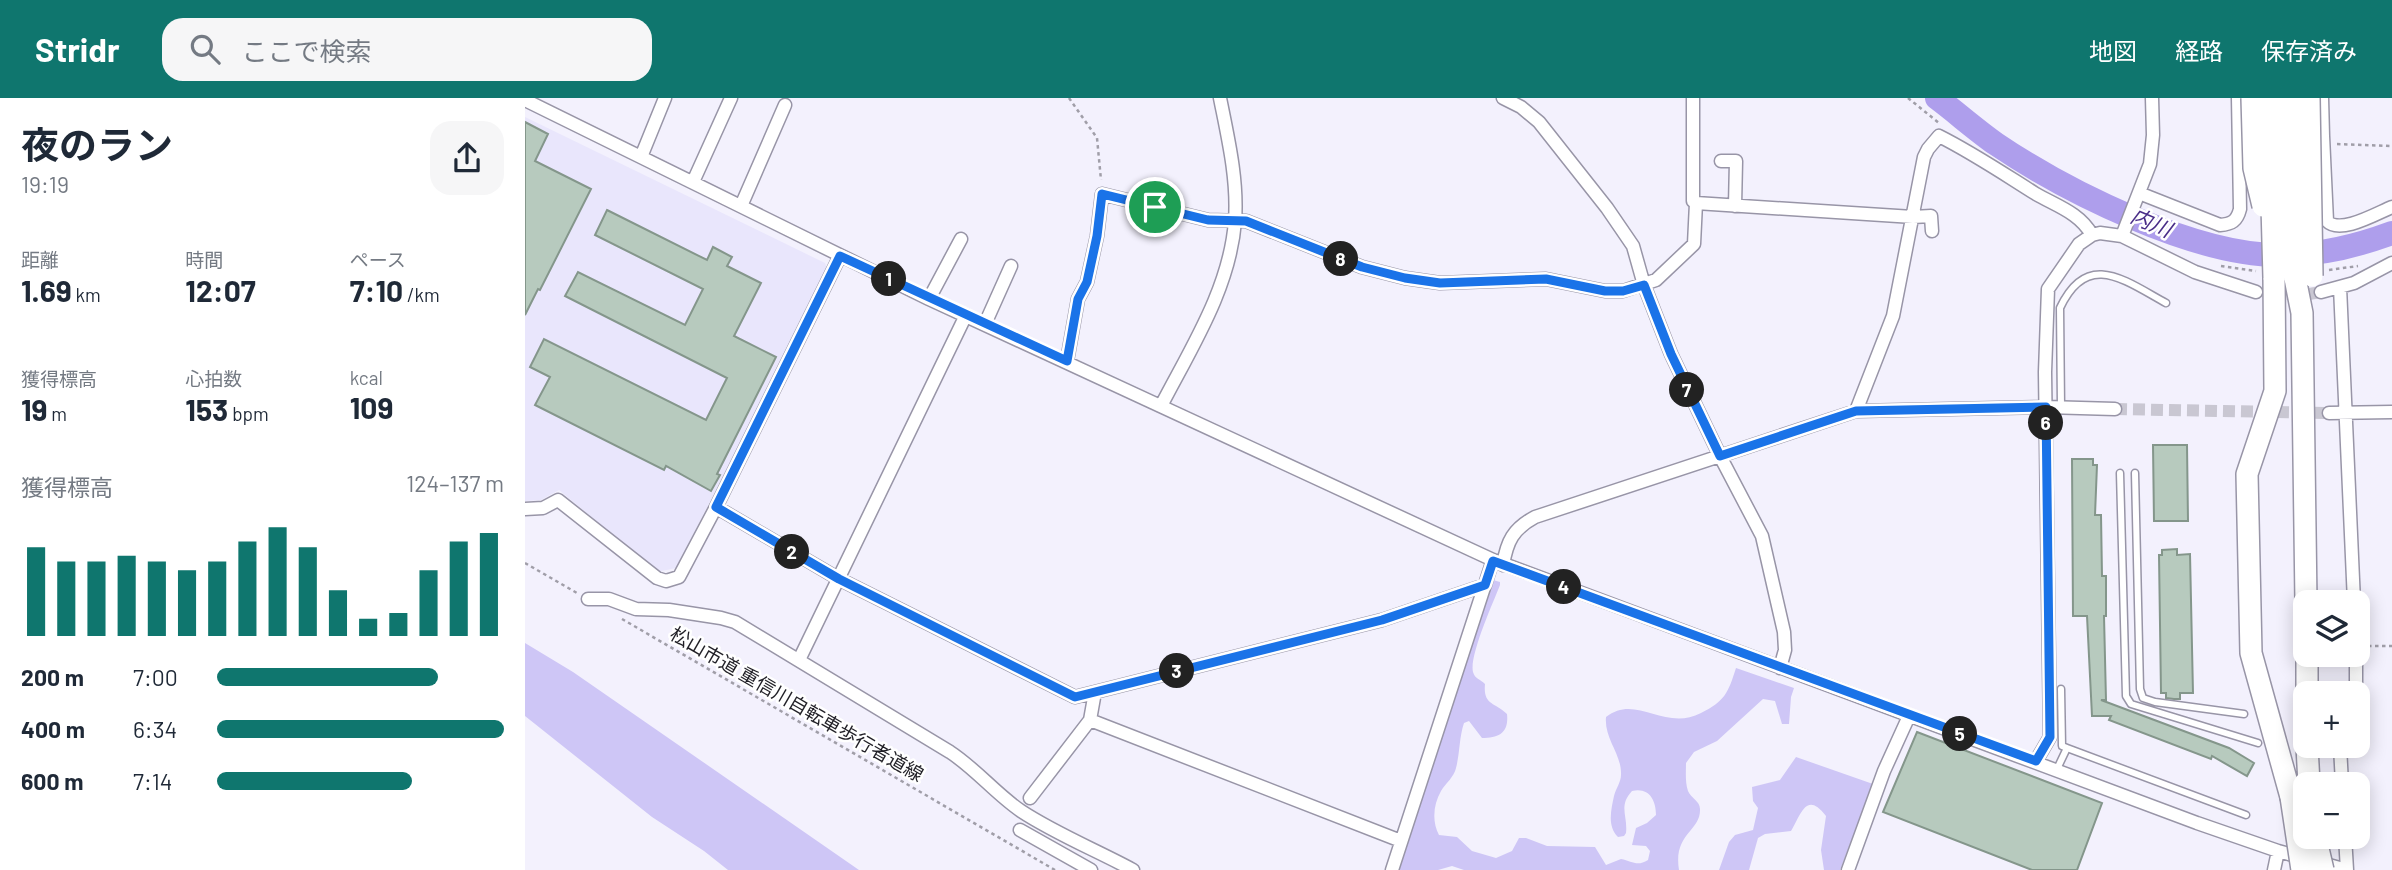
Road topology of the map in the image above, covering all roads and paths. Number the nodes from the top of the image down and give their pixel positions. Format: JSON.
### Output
{"nodes":[{"id":1,"x":665,"y":98,"type":"edge"},
{"id":2,"x":731,"y":98,"type":"edge"},
{"id":3,"x":1069,"y":98,"type":"edge"},
{"id":4,"x":1220,"y":98,"type":"edge"},
{"id":5,"x":1503,"y":98,"type":"edge"},
{"id":6,"x":1693,"y":98,"type":"edge"},
{"id":7,"x":2152,"y":98,"type":"edge"},
{"id":8,"x":2238,"y":98,"type":"edge"},
{"id":9,"x":2252,"y":98,"type":"edge"},
{"id":10,"x":2269,"y":98,"type":"edge"},
{"id":11,"x":2290,"y":98,"type":"edge"},
{"id":12,"x":2309,"y":98,"type":"edge"},
{"id":13,"x":2322,"y":98,"type":"edge"},
{"id":14,"x":525,"y":100,"type":"edge"},
{"id":15,"x":785,"y":104,"type":"dead end"},
{"id":16,"x":2239,"y":137,"type":"junction"},
{"id":17,"x":2323,"y":140,"type":"junction"},
{"id":18,"x":2392,"y":146,"type":"edge"},
{"id":19,"x":641,"y":157,"type":"junction"},
{"id":20,"x":1721,"y":161,"type":"dead end"},
{"id":21,"x":693,"y":182,"type":"junction"},
{"id":22,"x":1102,"y":194,"type":"junction"},
{"id":23,"x":2137,"y":196,"type":"junction"},
{"id":24,"x":1696,"y":203,"type":"junction"},
{"id":25,"x":741,"y":205,"type":"junction"},
{"id":26,"x":1735,"y":205,"type":"junction"},
{"id":27,"x":2392,"y":206,"type":"edge"},
{"id":28,"x":1913,"y":217,"type":"junction"},
{"id":29,"x":1235,"y":220,"type":"junction"},
{"id":30,"x":1932,"y":231,"type":"dead end"},
{"id":31,"x":2123,"y":233,"type":"junction"},
{"id":32,"x":2092,"y":235,"type":"junction"},
{"id":33,"x":961,"y":239,"type":"dead end"},
{"id":34,"x":840,"y":256,"type":"junction"},
{"id":35,"x":2273,"y":256,"type":"junction"},
{"id":36,"x":2392,"y":263,"type":"edge"},
{"id":37,"x":1010,"y":266,"type":"dead end"},
{"id":38,"x":2300,"y":281,"type":"junction"},
{"id":39,"x":1644,"y":285,"type":"junction"},
{"id":40,"x":2340,"y":287,"type":"junction"},
{"id":41,"x":2256,"y":292,"type":"tunnel mouth"},
{"id":42,"x":929,"y":299,"type":"junction"},
{"id":43,"x":2166,"y":303,"type":"dead end"},
{"id":44,"x":966,"y":315,"type":"junction"},
{"id":45,"x":985,"y":324,"type":"junction"},
{"id":46,"x":1067,"y":361,"type":"junction"},
{"id":47,"x":1161,"y":406,"type":"junction"},
{"id":48,"x":2046,"y":407,"type":"junction"},
{"id":49,"x":2061,"y":407,"type":"junction"},
{"id":50,"x":2115,"y":409,"type":"tunnel mouth"},
{"id":51,"x":1856,"y":411,"type":"junction"},
{"id":52,"x":2392,"y":412,"type":"edge"},
{"id":53,"x":2329,"y":413,"type":"tunnel mouth"},
{"id":54,"x":2346,"y":413,"type":"junction"},
{"id":55,"x":1720,"y":456,"type":"junction"},
{"id":56,"x":2120,"y":473,"type":"dead end"},
{"id":57,"x":2135,"y":473,"type":"dead end"},
{"id":58,"x":716,"y":507,"type":"junction"},
{"id":59,"x":525,"y":509,"type":"edge"},
{"id":60,"x":525,"y":563,"type":"edge"},
{"id":61,"x":1498,"y":563,"type":"junction"},
{"id":62,"x":839,"y":579,"type":"junction"},
{"id":63,"x":1485,"y":585,"type":"junction"},
{"id":64,"x":2306,"y":590,"type":"edge"},
{"id":65,"x":2353,"y":590,"type":"edge"},
{"id":66,"x":588,"y":599,"type":"joint"},
{"id":67,"x":623,"y":620,"type":"dead end"},
{"id":68,"x":2370,"y":646,"type":"edge"},
{"id":69,"x":2392,"y":646,"type":"edge"},
{"id":70,"x":799,"y":660,"type":"junction"},
{"id":71,"x":1780,"y":668,"type":"junction"},
{"id":72,"x":2061,"y":689,"type":"dead end"},
{"id":73,"x":1095,"y":692,"type":"junction"},
{"id":74,"x":2244,"y":714,"type":"dead end"},
{"id":75,"x":1909,"y":716,"type":"junction"},
{"id":76,"x":1090,"y":720,"type":"junction"},
{"id":77,"x":2258,"y":743,"type":"dead end"},
{"id":78,"x":2067,"y":748,"type":"junction"},
{"id":79,"x":2036,"y":761,"type":"junction"},
{"id":80,"x":2057,"y":769,"type":"junction"},
{"id":81,"x":1030,"y":798,"type":"dead end"},
{"id":82,"x":2246,"y":815,"type":"dead end"},
{"id":83,"x":1020,"y":830,"type":"dead end"},
{"id":84,"x":1401,"y":841,"type":"junction"},
{"id":85,"x":2318,"y":849,"type":"edge"},
{"id":86,"x":2346,"y":849,"type":"edge"},
{"id":87,"x":2279,"y":850,"type":"junction"},
{"id":88,"x":1055,"y":870,"type":"edge"},
{"id":89,"x":1091,"y":870,"type":"edge"},
{"id":90,"x":1133,"y":870,"type":"edge"},
{"id":91,"x":1392,"y":870,"type":"edge"},
{"id":92,"x":1848,"y":870,"type":"edge"},
{"id":93,"x":2274,"y":870,"type":"edge"},
{"id":94,"x":2302,"y":870,"type":"edge"},
{"id":95,"x":2323,"y":870,"type":"edge"},
{"id":96,"x":2347,"y":870,"type":"edge"}],
"edges":[{"from":1,"to":19,"type":"street"},
{"from":2,"to":21,"type":"street"},
{"from":3,"to":22,"type":"path"},
{"from":4,"to":29,"type":"street"},
{"from":5,"to":39,"type":"street"},
{"from":6,"to":24,"type":"street"},
{"from":7,"to":23,"type":"street"},
{"from":8,"to":16,"type":"street"},
{"from":9,"to":35,"type":"highway","bridge":true},
{"from":10,"to":35,"type":"highway","bridge":true},
{"from":11,"to":38,"type":"highway","bridge":true},
{"from":12,"to":38,"type":"highway","bridge":true},
{"from":13,"to":17,"type":"street"},
{"from":14,"to":19,"type":"street"},
{"from":15,"to":25,"type":"street"},
{"from":16,"to":17,"type":"street"},
{"from":16,"to":23,"type":"street"},
{"from":17,"to":18,"type":"path"},
{"from":17,"to":27,"type":"street"},
{"from":19,"to":21,"type":"street"},
{"from":20,"to":26,"type":"street"},
{"from":21,"to":25,"type":"street"},
{"from":22,"to":29,"type":"street"},
{"from":22,"to":46,"type":"street"},
{"from":23,"to":31,"type":"street"},
{"from":24,"to":26,"type":"street"},
{"from":24,"to":39,"type":"street"},
{"from":25,"to":34,"type":"street"},
{"from":26,"to":28,"type":"street"},
{"from":28,"to":30,"type":"street"},
{"from":28,"to":32,"type":"street"},
{"from":28,"to":51,"type":"street"},
{"from":29,"to":39,"type":"street"},
{"from":29,"to":47,"type":"street"},
{"from":31,"to":32,"type":"street"},
{"from":31,"to":41,"type":"street"},
{"from":32,"to":48,"type":"street"},
{"from":33,"to":42,"type":"street"},
{"from":34,"to":42,"type":"street"},
{"from":34,"to":58,"type":"street"},
{"from":35,"to":38,"type":"highway","bridge":true},
{"from":36,"to":40,"type":"street"},
{"from":37,"to":45,"type":"street"},
{"from":38,"to":40,"type":"street"},
{"from":38,"to":64,"type":"highway"},
{"from":38,"to":94,"type":"highway","bridge":true},
{"from":39,"to":55,"type":"street"},
{"from":40,"to":54,"type":"street"},
{"from":42,"to":44,"type":"street"},
{"from":43,"to":49,"type":"lane"},
{"from":44,"to":45,"type":"street"},
{"from":44,"to":62,"type":"street"},
{"from":45,"to":46,"type":"street"},
{"from":46,"to":47,"type":"street"},
{"from":47,"to":61,"type":"street"},
{"from":48,"to":49,"type":"street"},
{"from":48,"to":51,"type":"street"},
{"from":48,"to":79,"type":"street"},
{"from":49,"to":50,"type":"street"},
{"from":51,"to":55,"type":"street"},
{"from":52,"to":54,"type":"street"},
{"from":53,"to":54,"type":"street"},
{"from":54,"to":65,"type":"street"},
{"from":55,"to":61,"type":"street"},
{"from":55,"to":71,"type":"street"},
{"from":56,"to":77,"type":"lane"},
{"from":57,"to":74,"type":"lane"},
{"from":58,"to":59,"type":"street"},
{"from":58,"to":62,"type":"street"},
{"from":60,"to":66,"type":"path"},
{"from":61,"to":63,"type":"street"},
{"from":61,"to":71,"type":"street"},
{"from":62,"to":70,"type":"street"},
{"from":62,"to":73,"type":"street"},
{"from":63,"to":73,"type":"street"},
{"from":63,"to":84,"type":"street"},
{"from":66,"to":70,"type":"street"},
{"from":67,"to":88,"type":"path","name":"松山市道 重信川自転車歩行者道線"},
{"from":68,"to":69,"type":"path"},
{"from":70,"to":90,"type":"street"},
{"from":71,"to":75,"type":"street"},
{"from":72,"to":78,"type":"lane"},
{"from":73,"to":76,"type":"street"},
{"from":75,"to":79,"type":"street"},
{"from":75,"to":92,"type":"street"},
{"from":76,"to":81,"type":"street"},
{"from":76,"to":84,"type":"street"},
{"from":78,"to":80,"type":"lane"},
{"from":78,"to":82,"type":"lane"},
{"from":79,"to":80,"type":"street"},
{"from":80,"to":87,"type":"street"},
{"from":83,"to":89,"type":"street"},
{"from":84,"to":91,"type":"street"},
{"from":85,"to":95,"type":"highway","bridge":true},
{"from":86,"to":96,"type":"street"},
{"from":87,"to":93,"type":"street"},
{"from":87,"to":96,"type":"street"}]}
